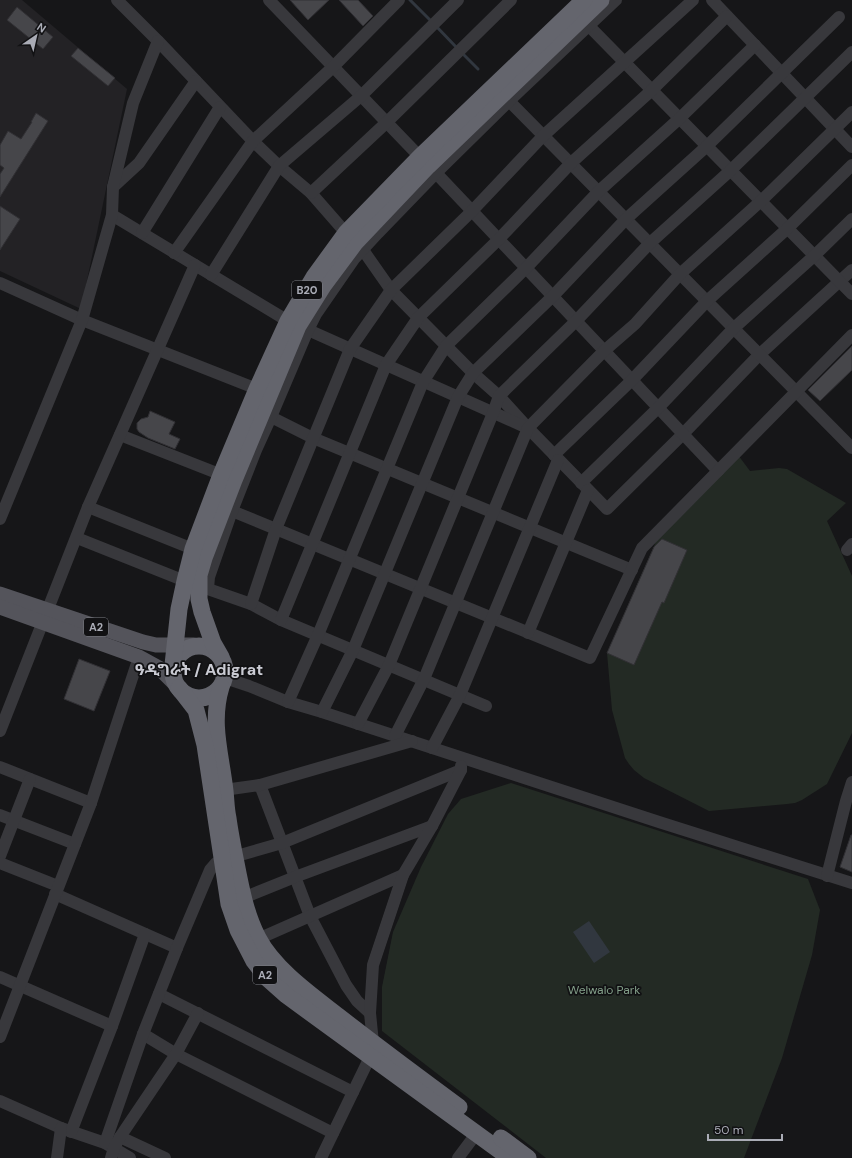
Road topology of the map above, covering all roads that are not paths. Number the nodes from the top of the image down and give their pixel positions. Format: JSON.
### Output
{"nodes":[{"id":1,"x":117,"y":0,"type":"edge"},
{"id":2,"x":269,"y":0,"type":"edge"},
{"id":3,"x":399,"y":0,"type":"edge"},
{"id":4,"x":458,"y":0,"type":"edge"},
{"id":5,"x":511,"y":0,"type":"edge"},
{"id":6,"x":601,"y":0,"type":"edge"},
{"id":7,"x":616,"y":0,"type":"edge"},
{"id":8,"x":693,"y":0,"type":"edge"},
{"id":9,"x":712,"y":0,"type":"edge"},
{"id":10,"x":582,"y":13,"type":"edge"},
{"id":11,"x":727,"y":16,"type":"junction"},
{"id":12,"x":839,"y":17,"type":"dead end"},
{"id":13,"x":158,"y":41,"type":"junction"},
{"id":14,"x":755,"y":45,"type":"junction"},
{"id":15,"x":852,"y":52,"type":"edge"},
{"id":16,"x":625,"y":62,"type":"junction"},
{"id":17,"x":332,"y":66,"type":"junction"},
{"id":18,"x":781,"y":73,"type":"junction"},
{"id":19,"x":196,"y":81,"type":"junction"},
{"id":20,"x":652,"y":90,"type":"junction"},
{"id":21,"x":361,"y":96,"type":"junction"},
{"id":22,"x":806,"y":98,"type":"junction"},
{"id":23,"x":509,"y":101,"type":"junction"},
{"id":24,"x":220,"y":107,"type":"junction"},
{"id":25,"x":852,"y":112,"type":"edge"},
{"id":26,"x":680,"y":118,"type":"junction"},
{"id":27,"x":386,"y":123,"type":"junction"},
{"id":28,"x":835,"y":129,"type":"junction"},
{"id":29,"x":543,"y":136,"type":"junction"},
{"id":30,"x":253,"y":141,"type":"junction"},
{"id":31,"x":707,"y":146,"type":"junction"},
{"id":32,"x":852,"y":147,"type":"edge"},
{"id":33,"x":571,"y":164,"type":"junction"},
{"id":34,"x":428,"y":165,"type":"junction"},
{"id":35,"x":852,"y":165,"type":"edge"},
{"id":36,"x":279,"y":166,"type":"junction"},
{"id":37,"x":731,"y":170,"type":"junction"},
{"id":38,"x":113,"y":187,"type":"junction"},
{"id":39,"x":599,"y":192,"type":"junction"},
{"id":40,"x":311,"y":193,"type":"junction"},
{"id":41,"x":761,"y":201,"type":"junction"},
{"id":42,"x":472,"y":211,"type":"junction"},
{"id":43,"x":112,"y":215,"type":"junction"},
{"id":44,"x":626,"y":219,"type":"junction"},
{"id":45,"x":852,"y":219,"type":"edge"},
{"id":46,"x":788,"y":228,"type":"junction"},
{"id":47,"x":142,"y":233,"type":"junction"},
{"id":48,"x":499,"y":239,"type":"junction"},
{"id":49,"x":354,"y":242,"type":"junction"},
{"id":50,"x":650,"y":243,"type":"junction"},
{"id":51,"x":174,"y":253,"type":"junction"},
{"id":52,"x":814,"y":256,"type":"junction"},
{"id":53,"x":195,"y":265,"type":"junction"},
{"id":54,"x":526,"y":268,"type":"junction"},
{"id":55,"x":852,"y":270,"type":"edge"},
{"id":56,"x":680,"y":274,"type":"junction"},
{"id":57,"x":211,"y":275,"type":"junction"},
{"id":58,"x":840,"y":282,"type":"junction"},
{"id":59,"x":0,"y":283,"type":"edge"},
{"id":60,"x":391,"y":290,"type":"junction"},
{"id":61,"x":852,"y":294,"type":"edge"},
{"id":62,"x":552,"y":296,"type":"junction"},
{"id":63,"x":707,"y":301,"type":"junction"},
{"id":64,"x":418,"y":318,"type":"junction"},
{"id":65,"x":82,"y":320,"type":"junction"},
{"id":66,"x":576,"y":321,"type":"junction"},
{"id":67,"x":298,"y":326,"type":"junction"},
{"id":68,"x":734,"y":328,"type":"junction"},
{"id":69,"x":852,"y":335,"type":"edge"},
{"id":70,"x":446,"y":346,"type":"junction"},
{"id":71,"x":350,"y":349,"type":"junction"},
{"id":72,"x":157,"y":350,"type":"junction"},
{"id":73,"x":604,"y":351,"type":"junction"},
{"id":74,"x":760,"y":354,"type":"junction"},
{"id":75,"x":386,"y":365,"type":"junction"},
{"id":76,"x":473,"y":373,"type":"junction"},
{"id":77,"x":632,"y":380,"type":"junction"},
{"id":78,"x":423,"y":382,"type":"junction"},
{"id":79,"x":257,"y":389,"type":"junction"},
{"id":80,"x":796,"y":392,"type":"junction"},
{"id":81,"x":499,"y":396,"type":"junction"},
{"id":82,"x":458,"y":397,"type":"junction"},
{"id":83,"x":658,"y":408,"type":"junction"},
{"id":84,"x":493,"y":413,"type":"junction"},
{"id":85,"x":271,"y":417,"type":"junction"},
{"id":86,"x":528,"y":428,"type":"junction"},
{"id":87,"x":683,"y":434,"type":"junction"},
{"id":88,"x":120,"y":435,"type":"junction"},
{"id":89,"x":313,"y":438,"type":"junction"},
{"id":90,"x":852,"y":448,"type":"edge"},
{"id":91,"x":350,"y":453,"type":"junction"},
{"id":92,"x":556,"y":458,"type":"junction"},
{"id":93,"x":386,"y":469,"type":"junction"},
{"id":94,"x":718,"y":471,"type":"junction"},
{"id":95,"x":228,"y":477,"type":"junction"},
{"id":96,"x":422,"y":484,"type":"junction"},
{"id":97,"x":585,"y":486,"type":"junction"},
{"id":98,"x":458,"y":498,"type":"junction"},
{"id":99,"x":88,"y":507,"type":"junction"},
{"id":100,"x":232,"y":511,"type":"junction"},
{"id":101,"x":493,"y":513,"type":"junction"},
{"id":102,"x":0,"y":518,"type":"edge"},
{"id":103,"x":529,"y":528,"type":"junction"},
{"id":104,"x":276,"y":529,"type":"junction"},
{"id":105,"x":76,"y":538,"type":"junction"},
{"id":106,"x":312,"y":544,"type":"junction"},
{"id":107,"x":566,"y":544,"type":"junction"},
{"id":108,"x":193,"y":549,"type":"junction"},
{"id":109,"x":349,"y":559,"type":"junction"},
{"id":110,"x":632,"y":570,"type":"junction"},
{"id":111,"x":385,"y":574,"type":"junction"},
{"id":112,"x":197,"y":585,"type":"junction"},
{"id":113,"x":420,"y":588,"type":"junction"},
{"id":114,"x":0,"y":594,"type":"edge"},
{"id":115,"x":456,"y":603,"type":"junction"},
{"id":116,"x":251,"y":604,"type":"junction"},
{"id":117,"x":0,"y":607,"type":"edge"},
{"id":118,"x":45,"y":616,"type":"junction"},
{"id":119,"x":492,"y":618,"type":"junction"},
{"id":120,"x":281,"y":620,"type":"junction"},
{"id":121,"x":528,"y":633,"type":"junction"},
{"id":122,"x":318,"y":635,"type":"junction"},
{"id":123,"x":175,"y":645,"type":"junction"},
{"id":124,"x":194,"y":646,"type":"junction"},
{"id":125,"x":353,"y":650,"type":"junction"},
{"id":126,"x":221,"y":656,"type":"junction"},
{"id":127,"x":140,"y":657,"type":"junction"},
{"id":128,"x":173,"y":665,"type":"junction"},
{"id":129,"x":388,"y":665,"type":"junction"},
{"id":130,"x":424,"y":680,"type":"junction"},
{"id":131,"x":223,"y":682,"type":"junction"},
{"id":132,"x":178,"y":687,"type":"junction"},
{"id":133,"x":460,"y":695,"type":"junction"},
{"id":134,"x":288,"y":702,"type":"junction"},
{"id":135,"x":486,"y":706,"type":"dead end"},
{"id":136,"x":322,"y":712,"type":"junction"},
{"id":137,"x":358,"y":724,"type":"junction"},
{"id":138,"x":0,"y":731,"type":"edge"},
{"id":139,"x":395,"y":736,"type":"junction"},
{"id":140,"x":412,"y":741,"type":"junction"},
{"id":141,"x":432,"y":748,"type":"junction"},
{"id":142,"x":461,"y":757,"type":"junction"},
{"id":143,"x":0,"y":767,"type":"edge"},
{"id":144,"x":461,"y":770,"type":"junction"},
{"id":145,"x":30,"y":779,"type":"junction"},
{"id":146,"x":852,"y":782,"type":"edge"},
{"id":147,"x":260,"y":786,"type":"junction"},
{"id":148,"x":219,"y":791,"type":"junction"},
{"id":149,"x":91,"y":803,"type":"junction"},
{"id":150,"x":0,"y":814,"type":"edge"},
{"id":151,"x":14,"y":820,"type":"junction"},
{"id":152,"x":432,"y":826,"type":"junction"},
{"id":153,"x":282,"y":843,"type":"junction"},
{"id":154,"x":75,"y":844,"type":"junction"},
{"id":155,"x":0,"y":856,"type":"edge"},
{"id":156,"x":229,"y":858,"type":"junction"},
{"id":157,"x":0,"y":863,"type":"edge"},
{"id":158,"x":403,"y":875,"type":"junction"},
{"id":159,"x":295,"y":876,"type":"junction"},
{"id":160,"x":827,"y":876,"type":"junction"},
{"id":161,"x":852,"y":883,"type":"edge"},
{"id":162,"x":57,"y":890,"type":"junction"},
{"id":163,"x":243,"y":898,"type":"junction"},
{"id":164,"x":310,"y":916,"type":"junction"},
{"id":165,"x":146,"y":934,"type":"junction"},
{"id":166,"x":258,"y":939,"type":"junction"},
{"id":167,"x":177,"y":948,"type":"junction"},
{"id":168,"x":0,"y":977,"type":"edge"},
{"id":169,"x":20,"y":985,"type":"junction"},
{"id":170,"x":159,"y":994,"type":"junction"},
{"id":171,"x":198,"y":1013,"type":"junction"},
{"id":172,"x":370,"y":1013,"type":"junction"},
{"id":173,"x":112,"y":1026,"type":"junction"},
{"id":174,"x":143,"y":1034,"type":"junction"},
{"id":175,"x":0,"y":1037,"type":"edge"},
{"id":176,"x":372,"y":1050,"type":"junction"},
{"id":177,"x":176,"y":1054,"type":"junction"},
{"id":178,"x":353,"y":1092,"type":"junction"},
{"id":179,"x":0,"y":1101,"type":"edge"},
{"id":180,"x":66,"y":1130,"type":"junction"},
{"id":181,"x":333,"y":1133,"type":"junction"},
{"id":182,"x":476,"y":1134,"type":"junction"},
{"id":183,"x":120,"y":1137,"type":"junction"},
{"id":184,"x":110,"y":1150,"type":"edge"},
{"id":185,"x":56,"y":1158,"type":"edge"},
{"id":186,"x":130,"y":1158,"type":"edge"},
{"id":187,"x":165,"y":1158,"type":"edge"},
{"id":188,"x":321,"y":1158,"type":"edge"},
{"id":189,"x":458,"y":1158,"type":"edge"},
{"id":190,"x":510,"y":1158,"type":"edge"},
{"id":191,"x":528,"y":1158,"type":"edge"}],
"edges":[{"from":1,"to":13,"type":"street"},
{"from":2,"to":17,"type":"street"},
{"from":3,"to":17,"type":"street"},
{"from":4,"to":21,"type":"street"},
{"from":5,"to":27,"type":"street"},
{"from":6,"to":10,"type":"highway","number":"B20"},
{"from":7,"to":10,"type":"street"},
{"from":8,"to":16,"type":"street"},
{"from":9,"to":11,"type":"street"},
{"from":10,"to":16,"type":"street"},
{"from":10,"to":23,"type":"street"},
{"from":10,"to":34,"type":"highway","number":"B20"},
{"from":11,"to":14,"type":"street"},
{"from":11,"to":20,"type":"street"},
{"from":12,"to":18,"type":"street"},
{"from":13,"to":19,"type":"street"},
{"from":13,"to":38,"type":"street"},
{"from":14,"to":18,"type":"street"},
{"from":14,"to":26,"type":"street"},
{"from":15,"to":22,"type":"street"},
{"from":16,"to":20,"type":"street"},
{"from":16,"to":29,"type":"street"},
{"from":17,"to":21,"type":"street"},
{"from":17,"to":30,"type":"street"},
{"from":18,"to":22,"type":"street"},
{"from":18,"to":31,"type":"street"},
{"from":19,"to":24,"type":"street"},
{"from":19,"to":38,"type":"street"},
{"from":20,"to":26,"type":"street"},
{"from":20,"to":33,"type":"street"},
{"from":21,"to":27,"type":"street"},
{"from":21,"to":36,"type":"street"},
{"from":22,"to":28,"type":"street"},
{"from":22,"to":37,"type":"street"},
{"from":23,"to":29,"type":"street"},
{"from":23,"to":34,"type":"street"},
{"from":24,"to":30,"type":"street"},
{"from":24,"to":47,"type":"street"},
{"from":25,"to":28,"type":"street"},
{"from":26,"to":31,"type":"street"},
{"from":26,"to":39,"type":"street"},
{"from":27,"to":34,"type":"street"},
{"from":27,"to":40,"type":"street"},
{"from":28,"to":32,"type":"street"},
{"from":28,"to":41,"type":"street"},
{"from":29,"to":33,"type":"street"},
{"from":29,"to":42,"type":"street"},
{"from":30,"to":36,"type":"street"},
{"from":30,"to":51,"type":"street"},
{"from":31,"to":37,"type":"street"},
{"from":31,"to":44,"type":"street"},
{"from":33,"to":39,"type":"street"},
{"from":33,"to":48,"type":"street"},
{"from":34,"to":42,"type":"street"},
{"from":34,"to":49,"type":"highway","number":"B20"},
{"from":34,"to":49,"type":"street"},
{"from":35,"to":46,"type":"street"},
{"from":36,"to":40,"type":"street"},
{"from":36,"to":57,"type":"street"},
{"from":37,"to":41,"type":"street"},
{"from":37,"to":50,"type":"street"},
{"from":38,"to":43,"type":"street"},
{"from":39,"to":44,"type":"street"},
{"from":39,"to":54,"type":"street"},
{"from":40,"to":49,"type":"street"},
{"from":41,"to":46,"type":"street"},
{"from":41,"to":56,"type":"street"},
{"from":42,"to":48,"type":"street"},
{"from":42,"to":60,"type":"street"},
{"from":43,"to":47,"type":"street"},
{"from":43,"to":65,"type":"street"},
{"from":44,"to":50,"type":"street"},
{"from":44,"to":62,"type":"street"},
{"from":45,"to":52,"type":"street"},
{"from":46,"to":52,"type":"street"},
{"from":46,"to":63,"type":"street"},
{"from":47,"to":51,"type":"street"},
{"from":48,"to":54,"type":"street"},
{"from":48,"to":64,"type":"street"},
{"from":49,"to":60,"type":"street"},
{"from":49,"to":67,"type":"highway","number":"B20"},
{"from":49,"to":67,"type":"street"},
{"from":50,"to":56,"type":"street"},
{"from":50,"to":66,"type":"street"},
{"from":51,"to":53,"type":"street"},
{"from":52,"to":58,"type":"street"},
{"from":52,"to":68,"type":"street"},
{"from":53,"to":57,"type":"street"},
{"from":53,"to":72,"type":"street"},
{"from":54,"to":62,"type":"street"},
{"from":54,"to":70,"type":"street"},
{"from":55,"to":58,"type":"street"},
{"from":56,"to":63,"type":"street"},
{"from":56,"to":73,"type":"street"},
{"from":57,"to":67,"type":"street"},
{"from":58,"to":61,"type":"street"},
{"from":58,"to":74,"type":"street"},
{"from":59,"to":65,"type":"street"},
{"from":60,"to":64,"type":"street"},
{"from":60,"to":71,"type":"street"},
{"from":62,"to":66,"type":"street"},
{"from":62,"to":76,"type":"street"},
{"from":63,"to":68,"type":"street"},
{"from":63,"to":77,"type":"street"},
{"from":64,"to":70,"type":"street"},
{"from":64,"to":75,"type":"street"},
{"from":65,"to":72,"type":"street"},
{"from":65,"to":102,"type":"street"},
{"from":66,"to":73,"type":"street"},
{"from":66,"to":81,"type":"street"},
{"from":67,"to":71,"type":"street"},
{"from":67,"to":79,"type":"highway","number":"B20"},
{"from":67,"to":85,"type":"street"},
{"from":67,"to":95,"type":"highway","number":"B20"},
{"from":68,"to":74,"type":"street"},
{"from":68,"to":83,"type":"street"},
{"from":69,"to":80,"type":"street"},
{"from":70,"to":76,"type":"street"},
{"from":70,"to":78,"type":"street"},
{"from":71,"to":75,"type":"street"},
{"from":71,"to":89,"type":"street"},
{"from":72,"to":79,"type":"street"},
{"from":72,"to":88,"type":"street"},
{"from":73,"to":77,"type":"street"},
{"from":73,"to":86,"type":"street"},
{"from":74,"to":80,"type":"street"},
{"from":74,"to":87,"type":"street"},
{"from":75,"to":78,"type":"street"},
{"from":75,"to":91,"type":"street"},
{"from":76,"to":81,"type":"street"},
{"from":76,"to":82,"type":"street"},
{"from":77,"to":83,"type":"street"},
{"from":77,"to":92,"type":"street"},
{"from":78,"to":82,"type":"street"},
{"from":78,"to":93,"type":"street"},
{"from":79,"to":95,"type":"highway","number":"B20"},
{"from":80,"to":90,"type":"street"},
{"from":80,"to":94,"type":"street"},
{"from":81,"to":84,"type":"street"},
{"from":81,"to":86,"type":"street"},
{"from":82,"to":84,"type":"street"},
{"from":82,"to":96,"type":"street"},
{"from":83,"to":87,"type":"street"},
{"from":83,"to":97,"type":"street"},
{"from":84,"to":86,"type":"street"},
{"from":84,"to":98,"type":"street"},
{"from":85,"to":89,"type":"street"},
{"from":85,"to":100,"type":"street"},
{"from":86,"to":92,"type":"street"},
{"from":86,"to":101,"type":"street"},
{"from":87,"to":94,"type":"street"},
{"from":87,"to":97,"type":"street"},
{"from":88,"to":95,"type":"street"},
{"from":88,"to":99,"type":"street"},
{"from":89,"to":91,"type":"street"},
{"from":89,"to":104,"type":"street"},
{"from":91,"to":93,"type":"street"},
{"from":91,"to":106,"type":"street"},
{"from":92,"to":97,"type":"street"},
{"from":92,"to":103,"type":"street"},
{"from":93,"to":96,"type":"street"},
{"from":93,"to":109,"type":"street"},
{"from":94,"to":110,"type":"street"},
{"from":95,"to":108,"type":"highway","number":"B20"},
{"from":95,"to":112,"type":"highway","number":"B20"},
{"from":96,"to":98,"type":"street"},
{"from":96,"to":111,"type":"street"},
{"from":97,"to":107,"type":"street"},
{"from":98,"to":101,"type":"street"},
{"from":98,"to":113,"type":"street"},
{"from":99,"to":105,"type":"street"},
{"from":99,"to":108,"type":"street"},
{"from":100,"to":104,"type":"street"},
{"from":100,"to":112,"type":"street"},
{"from":101,"to":103,"type":"street"},
{"from":101,"to":115,"type":"street"},
{"from":103,"to":107,"type":"street"},
{"from":103,"to":119,"type":"street"},
{"from":104,"to":106,"type":"street"},
{"from":104,"to":116,"type":"street"},
{"from":105,"to":112,"type":"street"},
{"from":105,"to":118,"type":"street"},
{"from":106,"to":109,"type":"street"},
{"from":106,"to":120,"type":"street"},
{"from":107,"to":110,"type":"street"},
{"from":107,"to":121,"type":"street"},
{"from":108,"to":112,"type":"highway","number":"B20"},
{"from":109,"to":111,"type":"street"},
{"from":109,"to":122,"type":"street"},
{"from":110,"to":121,"type":"street"},
{"from":111,"to":113,"type":"street"},
{"from":111,"to":125,"type":"street"},
{"from":112,"to":116,"type":"street"},
{"from":112,"to":123,"type":"highway","number":"B20"},
{"from":112,"to":126,"type":"highway","number":"B20"},
{"from":113,"to":115,"type":"street"},
{"from":113,"to":129,"type":"street"},
{"from":114,"to":118,"type":"main road","number":"A2"},
{"from":115,"to":119,"type":"street"},
{"from":115,"to":130,"type":"street"},
{"from":116,"to":120,"type":"street"},
{"from":117,"to":118,"type":"main road","number":"A2"},
{"from":118,"to":123,"type":"main road","number":"A2"},
{"from":118,"to":127,"type":"main road","number":"A2"},
{"from":118,"to":138,"type":"street"},
{"from":119,"to":121,"type":"street"},
{"from":119,"to":133,"type":"street"},
{"from":120,"to":122,"type":"street"},
{"from":122,"to":125,"type":"street"},
{"from":122,"to":134,"type":"street"},
{"from":123,"to":124,"type":"main road","number":"A2"},
{"from":123,"to":128,"type":"highway","number":"B20"},
{"from":124,"to":126,"type":"highway","number":"A2"},
{"from":124,"to":128,"type":"highway"},
{"from":125,"to":129,"type":"street"},
{"from":125,"to":136,"type":"street"},
{"from":126,"to":131,"type":"highway","number":"A2"},
{"from":127,"to":132,"type":"main road","number":"A2"},
{"from":127,"to":149,"type":"street"},
{"from":128,"to":132,"type":"highway"},
{"from":129,"to":130,"type":"street"},
{"from":129,"to":137,"type":"street"},
{"from":130,"to":133,"type":"street"},
{"from":130,"to":139,"type":"street"},
{"from":131,"to":132,"type":"highway","number":"A2"},
{"from":131,"to":134,"type":"street"},
{"from":131,"to":148,"type":"highway","number":"A2"},
{"from":132,"to":148,"type":"highway","number":"A2"},
{"from":133,"to":135,"type":"street"},
{"from":133,"to":141,"type":"street"},
{"from":134,"to":136,"type":"street"},
{"from":136,"to":137,"type":"street"},
{"from":137,"to":139,"type":"street"},
{"from":139,"to":140,"type":"street"},
{"from":140,"to":141,"type":"street"},
{"from":140,"to":147,"type":"street"},
{"from":141,"to":142,"type":"street"},
{"from":142,"to":144,"type":"street"},
{"from":142,"to":160,"type":"street"},
{"from":143,"to":145,"type":"street"},
{"from":144,"to":152,"type":"street"},
{"from":144,"to":153,"type":"street"},
{"from":145,"to":149,"type":"street"},
{"from":145,"to":151,"type":"street"},
{"from":146,"to":160,"type":"street"},
{"from":147,"to":148,"type":"street"},
{"from":147,"to":153,"type":"street"},
{"from":148,"to":156,"type":"highway","number":"A2"},
{"from":149,"to":154,"type":"street"},
{"from":150,"to":151,"type":"street"},
{"from":151,"to":154,"type":"street"},
{"from":151,"to":155,"type":"street"},
{"from":152,"to":158,"type":"street"},
{"from":152,"to":159,"type":"street"},
{"from":153,"to":156,"type":"street"},
{"from":153,"to":159,"type":"street"},
{"from":154,"to":162,"type":"street"},
{"from":156,"to":163,"type":"highway","number":"A2"},
{"from":156,"to":167,"type":"street"},
{"from":156,"to":176,"type":"highway","number":"A2"},
{"from":157,"to":162,"type":"street"},
{"from":158,"to":164,"type":"street"},
{"from":158,"to":172,"type":"street"},
{"from":159,"to":163,"type":"street"},
{"from":159,"to":164,"type":"street"},
{"from":160,"to":161,"type":"street"},
{"from":162,"to":165,"type":"street"},
{"from":162,"to":169,"type":"street"},
{"from":163,"to":166,"type":"highway","number":"A2"},
{"from":164,"to":166,"type":"street"},
{"from":164,"to":172,"type":"street"},
{"from":165,"to":167,"type":"street"},
{"from":165,"to":173,"type":"street"},
{"from":166,"to":176,"type":"highway","number":"A2"},
{"from":167,"to":170,"type":"street"},
{"from":168,"to":169,"type":"street"},
{"from":169,"to":173,"type":"street"},
{"from":169,"to":175,"type":"street"},
{"from":170,"to":171,"type":"street"},
{"from":170,"to":174,"type":"street"},
{"from":171,"to":177,"type":"street"},
{"from":171,"to":178,"type":"street"},
{"from":172,"to":176,"type":"street"},
{"from":173,"to":180,"type":"street"},
{"from":174,"to":177,"type":"street"},
{"from":174,"to":184,"type":"street"},
{"from":176,"to":178,"type":"street"},
{"from":176,"to":182,"type":"highway","number":"A2"},
{"from":176,"to":191,"type":"highway","number":"A2"},
{"from":177,"to":181,"type":"street"},
{"from":177,"to":183,"type":"street"},
{"from":178,"to":181,"type":"street"},
{"from":179,"to":180,"type":"street"},
{"from":180,"to":184,"type":"street"},
{"from":180,"to":185,"type":"street"},
{"from":181,"to":188,"type":"street"},
{"from":182,"to":189,"type":"street"},
{"from":182,"to":190,"type":"highway","number":"A2"},
{"from":183,"to":184,"type":"street"},
{"from":183,"to":187,"type":"street"},
{"from":184,"to":186,"type":"street"}]}
